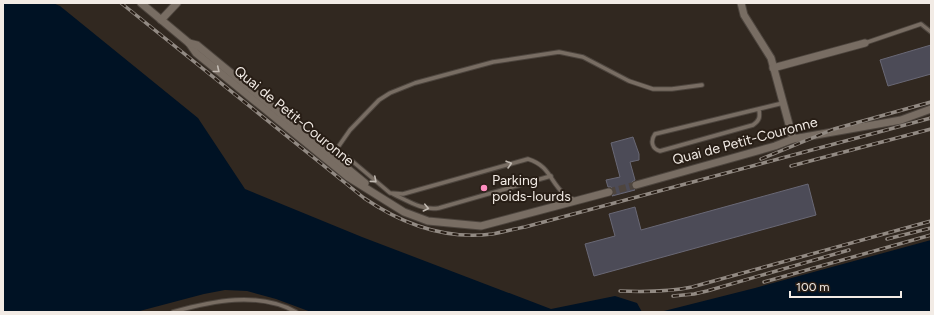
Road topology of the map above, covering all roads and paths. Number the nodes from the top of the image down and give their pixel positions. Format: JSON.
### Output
{"nodes":[{"id":1,"x":141,"y":3,"type":"edge"},
{"id":2,"x":177,"y":3,"type":"edge"},
{"id":3,"x":741,"y":3,"type":"edge"},
{"id":4,"x":161,"y":20,"type":"junction"},
{"id":5,"x":931,"y":32,"type":"edge"},
{"id":6,"x":865,"y":43,"type":"joint"},
{"id":7,"x":773,"y":68,"type":"junction"},
{"id":8,"x":702,"y":85,"type":"dead end"},
{"id":9,"x":783,"y":103,"type":"junction"},
{"id":10,"x":758,"y":109,"type":"junction"},
{"id":11,"x":931,"y":109,"type":"edge"},
{"id":12,"x":793,"y":139,"type":"junction"},
{"id":13,"x":336,"y":150,"type":"junction"},
{"id":14,"x":326,"y":154,"type":"junction"},
{"id":15,"x":551,"y":176,"type":"junction"},
{"id":16,"x":636,"y":185,"type":"tunnel mouth"},
{"id":17,"x":609,"y":192,"type":"tunnel mouth"},
{"id":18,"x":390,"y":193,"type":"junction"},
{"id":19,"x":576,"y":201,"type":"junction"},
{"id":20,"x":173,"y":312,"type":"edge"},
{"id":21,"x":296,"y":312,"type":"edge"}],
"edges":[{"from":1,"to":4,"type":"street","name":"Quai de Petit-Couronne"},
{"from":2,"to":4,"type":"street"},
{"from":3,"to":7,"type":"street"},
{"from":4,"to":14,"type":"street","name":"Quai de Petit-Couronne"},
{"from":5,"to":6,"type":"lane"},
{"from":6,"to":7,"type":"street"},
{"from":7,"to":9,"type":"street"},
{"from":8,"to":13,"type":"lane"},
{"from":9,"to":10,"type":"lane"},
{"from":9,"to":12,"type":"street"},
{"from":10,"to":10,"type":"lane"},
{"from":11,"to":12,"type":"street","name":"Quai de Petit-Couronne"},
{"from":12,"to":16,"type":"street","name":"Quai de Petit-Couronne"},
{"from":13,"to":14,"type":"lane"},
{"from":13,"to":18,"type":"lane","one_way":true},
{"from":14,"to":19,"type":"street","name":"Quai de Petit-Couronne"},
{"from":18,"to":15,"type":"lane","one_way":true},
{"from":18,"to":15,"type":"lane","one_way":true},
{"from":15,"to":19,"type":"lane"},
{"from":17,"to":19,"type":"street","name":"Quai de Petit-Couronne"},
{"from":20,"to":21,"type":"lane"}]}
